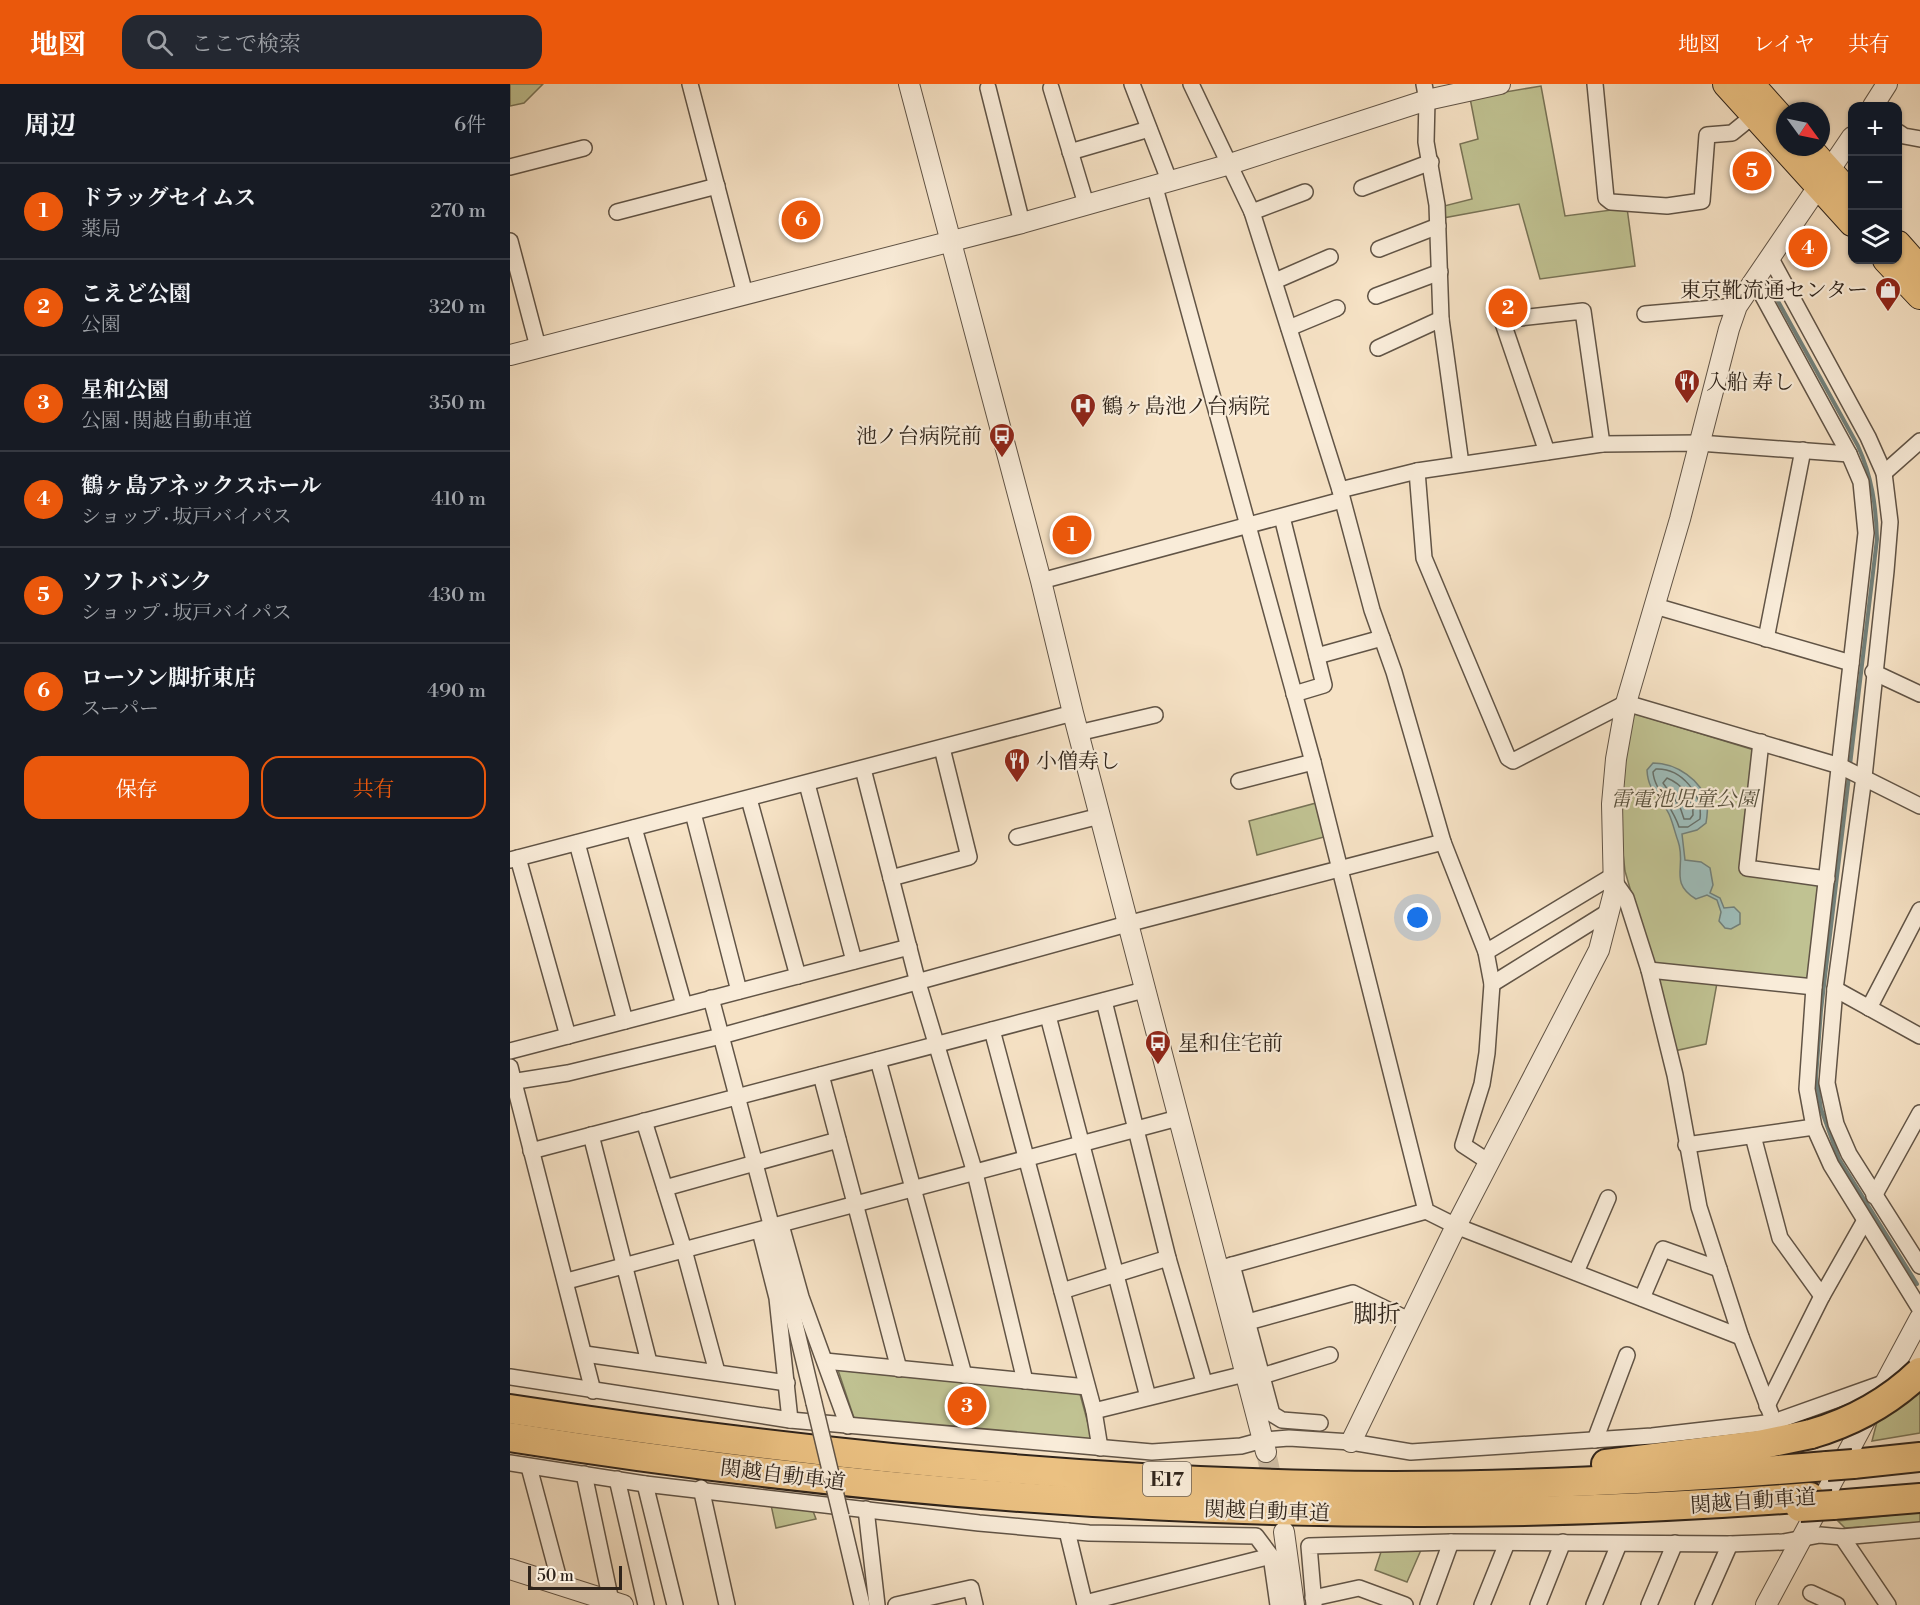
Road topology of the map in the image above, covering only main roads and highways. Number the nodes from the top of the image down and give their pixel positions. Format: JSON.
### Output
{"nodes":[{"id":1,"x":1726,"y":84,"type":"edge"},
{"id":2,"x":1751,"y":84,"type":"edge"},
{"id":3,"x":1776,"y":112,"type":"edge"},
{"id":4,"x":1813,"y":156,"type":"edge"},
{"id":5,"x":1824,"y":178,"type":"junction"},
{"id":6,"x":1848,"y":193,"type":"edge"},
{"id":7,"x":1848,"y":217,"type":"edge"},
{"id":8,"x":1902,"y":248,"type":"edge"},
{"id":9,"x":1890,"y":264,"type":"edge"},
{"id":10,"x":1920,"y":268,"type":"edge"},
{"id":11,"x":1920,"y":296,"type":"edge"},
{"id":12,"x":1920,"y":1372,"type":"edge"},
{"id":13,"x":510,"y":1409,"type":"edge"},
{"id":14,"x":510,"y":1437,"type":"edge"},
{"id":15,"x":1920,"y":1457,"type":"edge"},
{"id":16,"x":1404,"y":1485,"type":"junction"},
{"id":17,"x":1920,"y":1486,"type":"edge"},
{"id":18,"x":1920,"y":1498,"type":"edge"},
{"id":19,"x":1820,"y":1501,"type":"junction"}],
"edges":[{"from":1,"to":5,"type":"highway"},
{"from":2,"to":3,"type":"highway"},
{"from":4,"to":5,"type":"highway"},
{"from":5,"to":6,"type":"highway"},
{"from":5,"to":7,"type":"highway"},
{"from":8,"to":10,"type":"highway"},
{"from":9,"to":11,"type":"highway"},
{"from":12,"to":16,"type":"highway","bridge":true},
{"from":13,"to":16,"type":"highway","name":"関越自動車道","number":"E17"},
{"from":14,"to":19,"type":"highway","name":"関越自動車道","number":"E17"},
{"from":15,"to":16,"type":"highway","name":"関越自動車道","number":"E17"},
{"from":17,"to":19,"type":"highway","name":"関越自動車道","number":"E17"},
{"from":18,"to":19,"type":"highway"}]}
